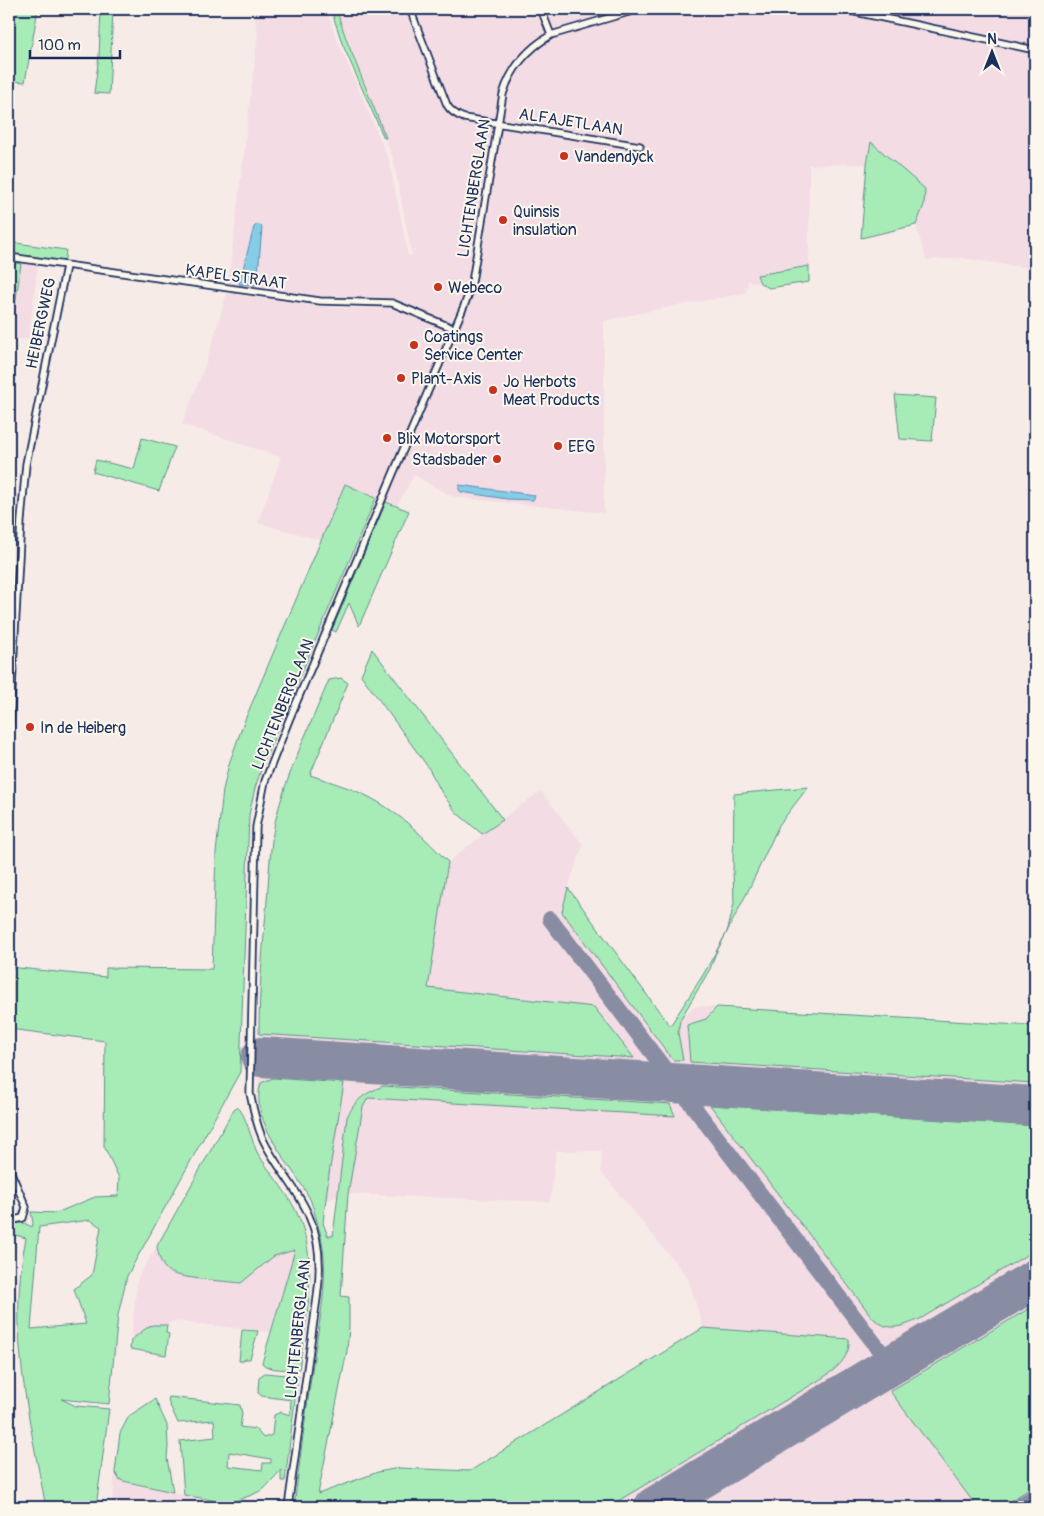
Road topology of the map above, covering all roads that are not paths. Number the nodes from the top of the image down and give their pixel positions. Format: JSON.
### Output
{"nodes":[{"id":1,"x":410,"y":9,"type":"edge"},
{"id":2,"x":541,"y":9,"type":"edge"},
{"id":3,"x":640,"y":9,"type":"edge"},
{"id":4,"x":841,"y":9,"type":"edge"},
{"id":5,"x":551,"y":35,"type":"junction"},
{"id":6,"x":1035,"y":50,"type":"edge"},
{"id":7,"x":498,"y":124,"type":"junction"},
{"id":8,"x":640,"y":146,"type":"dead end"},
{"id":9,"x":9,"y":258,"type":"edge"},
{"id":10,"x":66,"y":266,"type":"junction"},
{"id":11,"x":455,"y":329,"type":"junction"},
{"id":12,"x":9,"y":744,"type":"edge"},
{"id":13,"x":9,"y":1168,"type":"edge"},
{"id":14,"x":9,"y":1221,"type":"edge"},
{"id":15,"x":288,"y":1507,"type":"edge"}],
"edges":[{"from":1,"to":7,"type":"street","name":"ALFAJETLAAN"},
{"from":2,"to":5,"type":"street"},
{"from":3,"to":5,"type":"street","name":"LICHTENBERGLAAN"},
{"from":4,"to":6,"type":"street"},
{"from":5,"to":7,"type":"street","name":"LICHTENBERGLAAN"},
{"from":7,"to":8,"type":"street","name":"ALFAJETLAAN"},
{"from":7,"to":11,"type":"street","name":"LICHTENBERGLAAN"},
{"from":9,"to":10,"type":"street","name":"KAPELSTRAAT"},
{"from":10,"to":11,"type":"street","name":"KAPELSTRAAT"},
{"from":10,"to":12,"type":"street","name":"HEIBERGWEG"},
{"from":11,"to":15,"type":"street","name":"LICHTENBERGLAAN"},
{"from":13,"to":14,"type":"street"}]}
